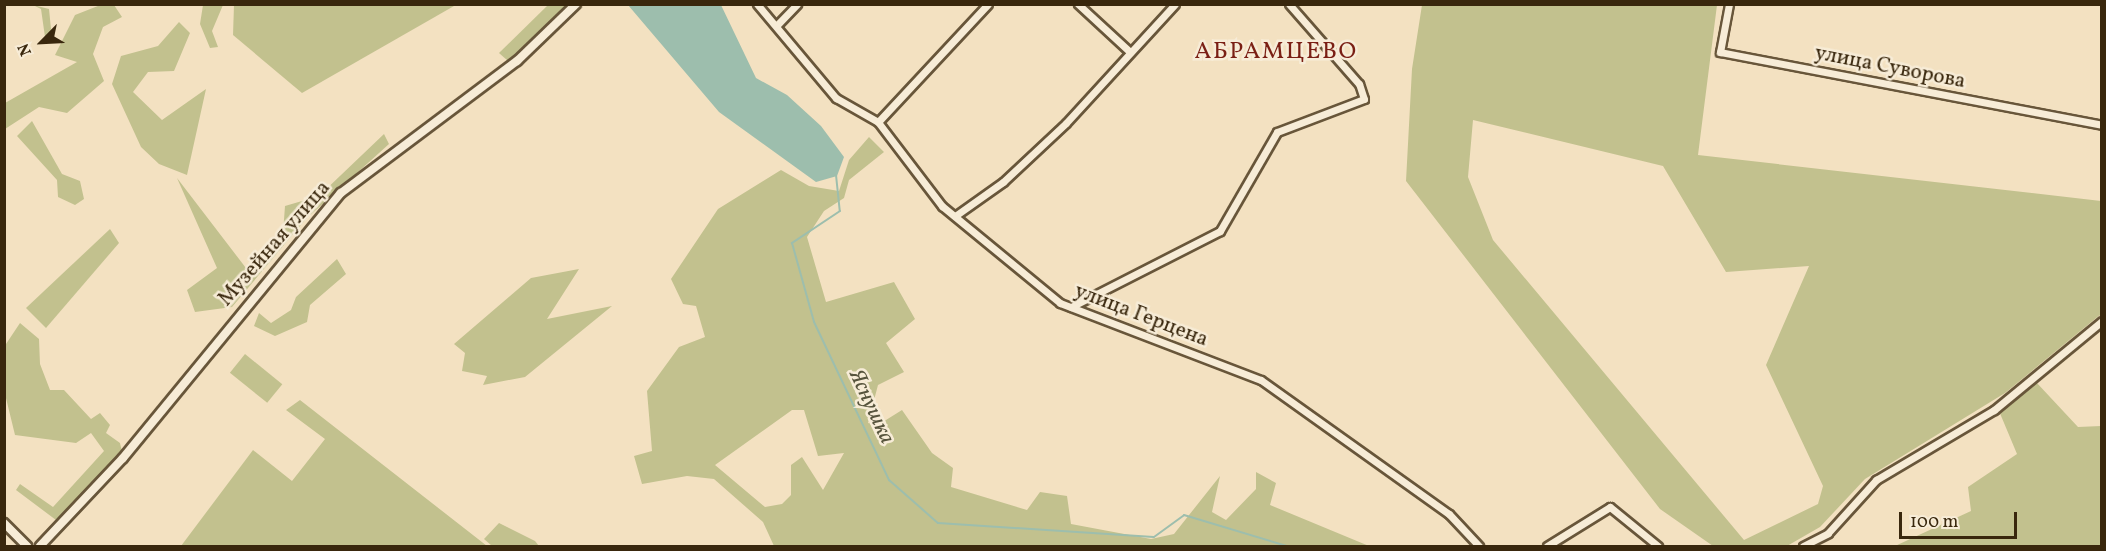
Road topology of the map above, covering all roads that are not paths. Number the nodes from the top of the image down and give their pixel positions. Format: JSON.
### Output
{"nodes":[{"id":1,"x":576,"y":4,"type":"edge"},
{"id":2,"x":757,"y":4,"type":"edge"},
{"id":3,"x":797,"y":4,"type":"edge"},
{"id":4,"x":988,"y":4,"type":"edge"},
{"id":5,"x":1078,"y":4,"type":"edge"},
{"id":6,"x":1175,"y":4,"type":"edge"},
{"id":7,"x":1289,"y":4,"type":"edge"},
{"id":8,"x":1729,"y":4,"type":"edge"},
{"id":9,"x":777,"y":25,"type":"junction"},
{"id":10,"x":1130,"y":52,"type":"junction"},
{"id":11,"x":878,"y":122,"type":"junction"},
{"id":12,"x":2102,"y":125,"type":"edge"},
{"id":13,"x":955,"y":216,"type":"junction"},
{"id":14,"x":1071,"y":307,"type":"junction"},
{"id":15,"x":2102,"y":321,"type":"edge"},
{"id":16,"x":4,"y":523,"type":"edge"},
{"id":17,"x":27,"y":546,"type":"edge"},
{"id":18,"x":40,"y":546,"type":"edge"},
{"id":19,"x":1479,"y":546,"type":"edge"},
{"id":20,"x":1547,"y":546,"type":"edge"},
{"id":21,"x":1658,"y":546,"type":"edge"},
{"id":22,"x":1803,"y":546,"type":"edge"}],
"edges":[{"from":1,"to":18,"type":"street","name":"Музейная улица"},
{"from":2,"to":9,"type":"street","name":"улица Герцена"},
{"from":3,"to":9,"type":"street"},
{"from":4,"to":11,"type":"street"},
{"from":5,"to":10,"type":"street"},
{"from":6,"to":10,"type":"street"},
{"from":7,"to":14,"type":"street"},
{"from":8,"to":12,"type":"street","name":"улица Суворова"},
{"from":9,"to":11,"type":"street","name":"улица Герцена"},
{"from":10,"to":13,"type":"street"},
{"from":11,"to":13,"type":"street","name":"улица Герцена"},
{"from":13,"to":14,"type":"street","name":"улица Герцена"},
{"from":14,"to":19,"type":"street","name":"улица Герцена"},
{"from":15,"to":22,"type":"street"},
{"from":16,"to":17,"type":"street"},
{"from":20,"to":21,"type":"street"}]}
